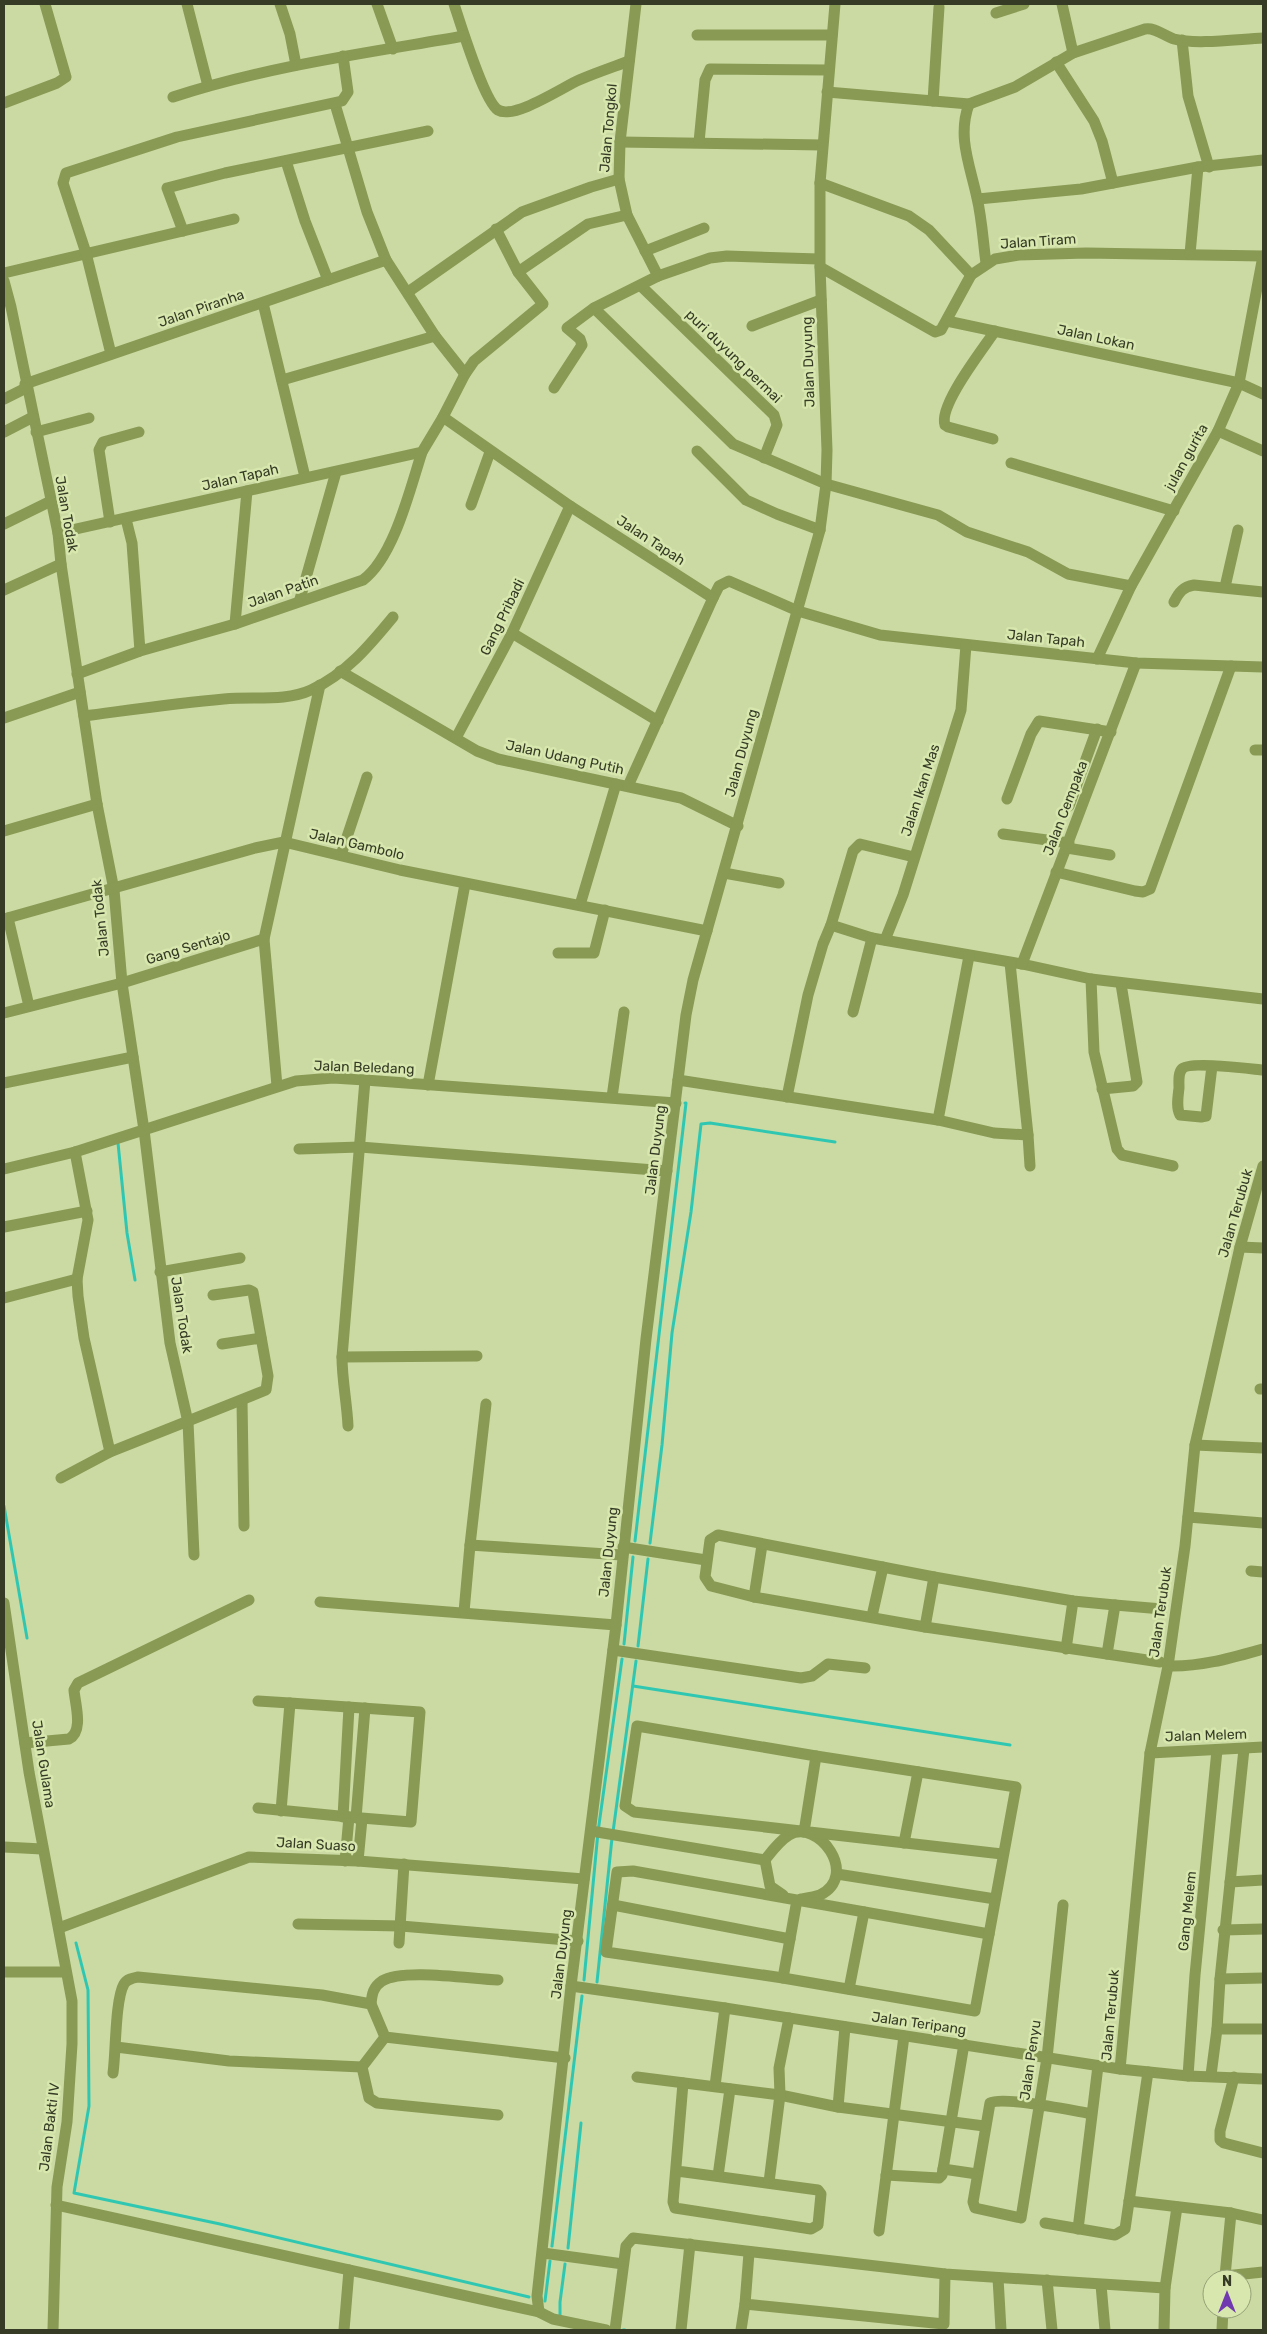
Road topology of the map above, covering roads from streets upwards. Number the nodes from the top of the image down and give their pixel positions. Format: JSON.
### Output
{"nodes":[{"id":1,"x":45,"y":4,"type":"edge"},
{"id":2,"x":186,"y":4,"type":"edge"},
{"id":3,"x":280,"y":4,"type":"edge"},
{"id":4,"x":377,"y":4,"type":"edge"},
{"id":5,"x":454,"y":4,"type":"edge"},
{"id":6,"x":636,"y":4,"type":"edge"},
{"id":7,"x":835,"y":4,"type":"edge"},
{"id":8,"x":1024,"y":4,"type":"edge"},
{"id":9,"x":1062,"y":4,"type":"edge"},
{"id":10,"x":939,"y":7,"type":"dead end"},
{"id":11,"x":996,"y":13,"type":"dead end"},
{"id":12,"x":697,"y":35,"type":"dead end"},
{"id":13,"x":832,"y":35,"type":"junction"},
{"id":14,"x":464,"y":36,"type":"junction"},
{"id":15,"x":1263,"y":38,"type":"edge"},
{"id":16,"x":1182,"y":40,"type":"junction"},
{"id":17,"x":393,"y":48,"type":"junction"},
{"id":18,"x":1073,"y":53,"type":"junction"},
{"id":19,"x":343,"y":56,"type":"junction"},
{"id":20,"x":629,"y":61,"type":"junction"},
{"id":21,"x":1056,"y":62,"type":"junction"},
{"id":22,"x":296,"y":65,"type":"junction"},
{"id":23,"x":828,"y":70,"type":"junction"},
{"id":24,"x":208,"y":86,"type":"junction"},
{"id":25,"x":827,"y":92,"type":"junction"},
{"id":26,"x":173,"y":97,"type":"dead end"},
{"id":27,"x":933,"y":101,"type":"junction"},
{"id":28,"x":4,"y":103,"type":"edge"},
{"id":29,"x":335,"y":104,"type":"junction"},
{"id":30,"x":969,"y":104,"type":"junction"},
{"id":31,"x":428,"y":131,"type":"dead end"},
{"id":32,"x":620,"y":142,"type":"junction"},
{"id":33,"x":699,"y":142,"type":"junction"},
{"id":34,"x":822,"y":145,"type":"junction"},
{"id":35,"x":348,"y":149,"type":"junction"},
{"id":36,"x":286,"y":160,"type":"junction"},
{"id":37,"x":1263,"y":160,"type":"edge"},
{"id":38,"x":1203,"y":167,"type":"junction"},
{"id":39,"x":619,"y":180,"type":"junction"},
{"id":40,"x":820,"y":182,"type":"junction"},
{"id":41,"x":1113,"y":183,"type":"junction"},
{"id":42,"x":978,"y":199,"type":"junction"},
{"id":43,"x":627,"y":215,"type":"junction"},
{"id":44,"x":234,"y":219,"type":"dead end"},
{"id":45,"x":496,"y":228,"type":"junction"},
{"id":46,"x":704,"y":228,"type":"dead end"},
{"id":47,"x":183,"y":231,"type":"junction"},
{"id":48,"x":645,"y":251,"type":"junction"},
{"id":49,"x":86,"y":253,"type":"junction"},
{"id":50,"x":1190,"y":254,"type":"junction"},
{"id":51,"x":1263,"y":256,"type":"edge"},
{"id":52,"x":386,"y":260,"type":"junction"},
{"id":53,"x":820,"y":263,"type":"junction"},
{"id":54,"x":986,"y":263,"type":"junction"},
{"id":55,"x":518,"y":272,"type":"junction"},
{"id":56,"x":4,"y":273,"type":"edge"},
{"id":57,"x":971,"y":275,"type":"junction"},
{"id":58,"x":658,"y":276,"type":"junction"},
{"id":59,"x":328,"y":280,"type":"junction"},
{"id":60,"x":4,"y":281,"type":"edge"},
{"id":61,"x":641,"y":286,"type":"junction"},
{"id":62,"x":408,"y":292,"type":"junction"},
{"id":63,"x":821,"y":300,"type":"junction"},
{"id":64,"x":263,"y":303,"type":"junction"},
{"id":65,"x":594,"y":308,"type":"junction"},
{"id":66,"x":7,"y":309,"type":"edge"},
{"id":67,"x":947,"y":320,"type":"junction"},
{"id":68,"x":752,"y":326,"type":"dead end"},
{"id":69,"x":995,"y":332,"type":"junction"},
{"id":70,"x":435,"y":336,"type":"junction"},
{"id":71,"x":111,"y":354,"type":"junction"},
{"id":72,"x":465,"y":374,"type":"junction"},
{"id":73,"x":282,"y":380,"type":"junction"},
{"id":74,"x":1239,"y":383,"type":"junction"},
{"id":75,"x":26,"y":386,"type":"junction"},
{"id":76,"x":554,"y":388,"type":"dead end"},
{"id":77,"x":1263,"y":394,"type":"edge"},
{"id":78,"x":4,"y":399,"type":"edge"},
{"id":79,"x":33,"y":417,"type":"junction"},
{"id":80,"x":443,"y":417,"type":"junction"},
{"id":81,"x":89,"y":418,"type":"dead end"},
{"id":82,"x":4,"y":432,"type":"edge"},
{"id":83,"x":36,"y":432,"type":"junction"},
{"id":84,"x":139,"y":432,"type":"dead end"},
{"id":85,"x":1218,"y":432,"type":"junction"},
{"id":86,"x":993,"y":439,"type":"dead end"},
{"id":87,"x":697,"y":450,"type":"dead end"},
{"id":88,"x":1263,"y":450,"type":"edge"},
{"id":89,"x":422,"y":452,"type":"junction"},
{"id":90,"x":490,"y":452,"type":"junction"},
{"id":91,"x":764,"y":458,"type":"junction"},
{"id":92,"x":1011,"y":463,"type":"dead end"},
{"id":93,"x":336,"y":472,"type":"junction"},
{"id":94,"x":305,"y":477,"type":"junction"},
{"id":95,"x":826,"y":484,"type":"junction"},
{"id":96,"x":247,"y":491,"type":"junction"},
{"id":97,"x":51,"y":501,"type":"junction"},
{"id":98,"x":471,"y":505,"type":"dead end"},
{"id":99,"x":570,"y":506,"type":"junction"},
{"id":100,"x":1174,"y":511,"type":"junction"},
{"id":101,"x":126,"y":518,"type":"junction"},
{"id":102,"x":110,"y":522,"type":"junction"},
{"id":103,"x":4,"y":524,"type":"edge"},
{"id":104,"x":820,"y":530,"type":"junction"},
{"id":105,"x":1238,"y":530,"type":"dead end"},
{"id":106,"x":58,"y":533,"type":"junction"},
{"id":107,"x":61,"y":564,"type":"junction"},
{"id":108,"x":1131,"y":586,"type":"junction"},
{"id":109,"x":1225,"y":588,"type":"junction"},
{"id":110,"x":4,"y":590,"type":"edge"},
{"id":111,"x":1263,"y":592,"type":"edge"},
{"id":112,"x":713,"y":598,"type":"junction"},
{"id":113,"x":300,"y":600,"type":"junction"},
{"id":114,"x":1174,"y":602,"type":"dead end"},
{"id":115,"x":798,"y":612,"type":"junction"},
{"id":116,"x":393,"y":617,"type":"dead end"},
{"id":117,"x":235,"y":624,"type":"junction"},
{"id":118,"x":512,"y":633,"type":"junction"},
{"id":119,"x":966,"y":645,"type":"junction"},
{"id":120,"x":140,"y":651,"type":"junction"},
{"id":121,"x":1097,"y":659,"type":"junction"},
{"id":122,"x":1136,"y":663,"type":"junction"},
{"id":123,"x":1231,"y":666,"type":"junction"},
{"id":124,"x":1263,"y":667,"type":"edge"},
{"id":125,"x":340,"y":672,"type":"junction"},
{"id":126,"x":77,"y":674,"type":"junction"},
{"id":127,"x":320,"y":685,"type":"junction"},
{"id":128,"x":80,"y":692,"type":"junction"},
{"id":129,"x":84,"y":716,"type":"junction"},
{"id":130,"x":4,"y":718,"type":"edge"},
{"id":131,"x":658,"y":720,"type":"junction"},
{"id":132,"x":1097,"y":730,"type":"junction"},
{"id":133,"x":1111,"y":732,"type":"junction"},
{"id":134,"x":456,"y":738,"type":"junction"},
{"id":135,"x":1082,"y":773,"type":"junction"},
{"id":136,"x":367,"y":777,"type":"dead end"},
{"id":137,"x":1094,"y":777,"type":"junction"},
{"id":138,"x":616,"y":784,"type":"junction"},
{"id":139,"x":628,"y":786,"type":"junction"},
{"id":140,"x":1007,"y":799,"type":"dead end"},
{"id":141,"x":97,"y":804,"type":"junction"},
{"id":142,"x":1069,"y":806,"type":"dead end"},
{"id":143,"x":738,"y":826,"type":"junction"},
{"id":144,"x":4,"y":831,"type":"edge"},
{"id":145,"x":1003,"y":834,"type":"dead end"},
{"id":146,"x":284,"y":842,"type":"junction"},
{"id":147,"x":1068,"y":845,"type":"junction"},
{"id":148,"x":1110,"y":855,"type":"dead end"},
{"id":149,"x":341,"y":856,"type":"junction"},
{"id":150,"x":914,"y":857,"type":"junction"},
{"id":151,"x":1056,"y":872,"type":"junction"},
{"id":152,"x":724,"y":873,"type":"junction"},
{"id":153,"x":779,"y":883,"type":"dead end"},
{"id":154,"x":465,"y":884,"type":"junction"},
{"id":155,"x":114,"y":890,"type":"junction"},
{"id":156,"x":580,"y":905,"type":"junction"},
{"id":157,"x":605,"y":910,"type":"junction"},
{"id":158,"x":6,"y":919,"type":"edge"},
{"id":159,"x":831,"y":925,"type":"junction"},
{"id":160,"x":708,"y":931,"type":"junction"},
{"id":161,"x":872,"y":938,"type":"junction"},
{"id":162,"x":264,"y":940,"type":"junction"},
{"id":163,"x":885,"y":940,"type":"junction"},
{"id":164,"x":558,"y":953,"type":"dead end"},
{"id":165,"x":969,"y":956,"type":"junction"},
{"id":166,"x":1010,"y":963,"type":"junction"},
{"id":167,"x":1022,"y":964,"type":"junction"},
{"id":168,"x":1091,"y":979,"type":"junction"},
{"id":169,"x":122,"y":983,"type":"junction"},
{"id":170,"x":1121,"y":984,"type":"junction"},
{"id":171,"x":1263,"y":999,"type":"edge"},
{"id":172,"x":28,"y":1006,"type":"junction"},
{"id":173,"x":624,"y":1012,"type":"dead end"},
{"id":174,"x":853,"y":1012,"type":"dead end"},
{"id":175,"x":4,"y":1013,"type":"edge"},
{"id":176,"x":133,"y":1057,"type":"junction"},
{"id":177,"x":1212,"y":1066,"type":"junction"},
{"id":178,"x":1263,"y":1070,"type":"edge"},
{"id":179,"x":365,"y":1080,"type":"junction"},
{"id":180,"x":678,"y":1080,"type":"junction"},
{"id":181,"x":4,"y":1083,"type":"edge"},
{"id":182,"x":428,"y":1085,"type":"junction"},
{"id":183,"x":277,"y":1086,"type":"junction"},
{"id":184,"x":1102,"y":1088,"type":"junction"},
{"id":185,"x":612,"y":1097,"type":"junction"},
{"id":186,"x":786,"y":1097,"type":"junction"},
{"id":187,"x":676,"y":1104,"type":"junction"},
{"id":188,"x":938,"y":1120,"type":"junction"},
{"id":189,"x":144,"y":1130,"type":"junction"},
{"id":190,"x":1028,"y":1135,"type":"junction"},
{"id":191,"x":360,"y":1147,"type":"junction"},
{"id":192,"x":299,"y":1149,"type":"dead end"},
{"id":193,"x":75,"y":1152,"type":"junction"},
{"id":194,"x":1030,"y":1166,"type":"dead end"},
{"id":195,"x":1173,"y":1166,"type":"dead end"},
{"id":196,"x":1263,"y":1166,"type":"edge"},
{"id":197,"x":4,"y":1169,"type":"edge"},
{"id":198,"x":667,"y":1171,"type":"junction"},
{"id":199,"x":1262,"y":1180,"type":"edge"},
{"id":200,"x":87,"y":1210,"type":"junction"},
{"id":201,"x":4,"y":1227,"type":"edge"},
{"id":202,"x":1240,"y":1247,"type":"junction"},
{"id":203,"x":1263,"y":1248,"type":"edge"},
{"id":204,"x":240,"y":1258,"type":"dead end"},
{"id":205,"x":160,"y":1272,"type":"junction"},
{"id":206,"x":77,"y":1279,"type":"junction"},
{"id":207,"x":213,"y":1295,"type":"dead end"},
{"id":208,"x":4,"y":1298,"type":"edge"},
{"id":209,"x":261,"y":1338,"type":"junction"},
{"id":210,"x":222,"y":1344,"type":"dead end"},
{"id":211,"x":477,"y":1356,"type":"dead end"},
{"id":212,"x":342,"y":1357,"type":"junction"},
{"id":213,"x":242,"y":1400,"type":"junction"},
{"id":214,"x":486,"y":1404,"type":"dead end"},
{"id":215,"x":188,"y":1422,"type":"junction"},
{"id":216,"x":348,"y":1426,"type":"dead end"},
{"id":217,"x":1195,"y":1445,"type":"junction"},
{"id":218,"x":1263,"y":1448,"type":"edge"},
{"id":219,"x":110,"y":1452,"type":"junction"},
{"id":220,"x":61,"y":1478,"type":"dead end"},
{"id":221,"x":1188,"y":1517,"type":"junction"},
{"id":222,"x":1263,"y":1523,"type":"edge"},
{"id":223,"x":244,"y":1526,"type":"dead end"},
{"id":224,"x":470,"y":1545,"type":"junction"},
{"id":225,"x":762,"y":1545,"type":"junction"},
{"id":226,"x":623,"y":1551,"type":"junction"},
{"id":227,"x":194,"y":1555,"type":"dead end"},
{"id":228,"x":706,"y":1560,"type":"junction"},
{"id":229,"x":883,"y":1567,"type":"junction"},
{"id":230,"x":1251,"y":1571,"type":"dead end"},
{"id":231,"x":1263,"y":1572,"type":"edge"},
{"id":232,"x":934,"y":1577,"type":"junction"},
{"id":233,"x":754,"y":1597,"type":"junction"},
{"id":234,"x":249,"y":1600,"type":"dead end"},
{"id":235,"x":1073,"y":1601,"type":"junction"},
{"id":236,"x":320,"y":1602,"type":"dead end"},
{"id":237,"x":4,"y":1603,"type":"edge"},
{"id":238,"x":1115,"y":1605,"type":"junction"},
{"id":239,"x":1162,"y":1609,"type":"dead end"},
{"id":240,"x":464,"y":1612,"type":"junction"},
{"id":241,"x":872,"y":1616,"type":"junction"},
{"id":242,"x":616,"y":1625,"type":"junction"},
{"id":243,"x":924,"y":1627,"type":"junction"},
{"id":244,"x":1263,"y":1649,"type":"edge"},
{"id":245,"x":613,"y":1650,"type":"junction"},
{"id":246,"x":1066,"y":1650,"type":"junction"},
{"id":247,"x":1107,"y":1654,"type":"junction"},
{"id":248,"x":1164,"y":1664,"type":"junction"},
{"id":249,"x":865,"y":1668,"type":"dead end"},
{"id":250,"x":258,"y":1701,"type":"dead end"},
{"id":251,"x":290,"y":1703,"type":"junction"},
{"id":252,"x":349,"y":1707,"type":"junction"},
{"id":253,"x":364,"y":1708,"type":"junction"},
{"id":254,"x":25,"y":1743,"type":"junction"},
{"id":255,"x":1263,"y":1747,"type":"edge"},
{"id":256,"x":1244,"y":1749,"type":"junction"},
{"id":257,"x":1217,"y":1750,"type":"junction"},
{"id":258,"x":1150,"y":1752,"type":"junction"},
{"id":259,"x":816,"y":1756,"type":"junction"},
{"id":260,"x":918,"y":1772,"type":"junction"},
{"id":261,"x":258,"y":1808,"type":"dead end"},
{"id":262,"x":281,"y":1811,"type":"junction"},
{"id":263,"x":352,"y":1818,"type":"junction"},
{"id":264,"x":804,"y":1832,"type":"junction"},
{"id":265,"x":603,"y":1833,"type":"junction"},
{"id":266,"x":904,"y":1843,"type":"junction"},
{"id":267,"x":4,"y":1847,"type":"edge"},
{"id":268,"x":42,"y":1848,"type":"junction"},
{"id":269,"x":1002,"y":1854,"type":"junction"},
{"id":270,"x":765,"y":1860,"type":"junction"},
{"id":271,"x":345,"y":1861,"type":"junction"},
{"id":272,"x":358,"y":1861,"type":"junction"},
{"id":273,"x":404,"y":1864,"type":"junction"},
{"id":274,"x":837,"y":1874,"type":"junction"},
{"id":275,"x":584,"y":1879,"type":"junction"},
{"id":276,"x":1263,"y":1880,"type":"edge"},
{"id":277,"x":1230,"y":1882,"type":"junction"},
{"id":278,"x":994,"y":1899,"type":"junction"},
{"id":279,"x":797,"y":1900,"type":"junction"},
{"id":280,"x":613,"y":1905,"type":"junction"},
{"id":281,"x":1063,"y":1905,"type":"dead end"},
{"id":282,"x":864,"y":1912,"type":"junction"},
{"id":283,"x":298,"y":1924,"type":"dead end"},
{"id":284,"x":401,"y":1926,"type":"junction"},
{"id":285,"x":59,"y":1928,"type":"junction"},
{"id":286,"x":1263,"y":1929,"type":"edge"},
{"id":287,"x":1223,"y":1930,"type":"junction"},
{"id":288,"x":989,"y":1934,"type":"junction"},
{"id":289,"x":790,"y":1939,"type":"junction"},
{"id":290,"x":578,"y":1941,"type":"junction"},
{"id":291,"x":399,"y":1943,"type":"dead end"},
{"id":292,"x":4,"y":1972,"type":"edge"},
{"id":293,"x":66,"y":1972,"type":"junction"},
{"id":294,"x":783,"y":1978,"type":"junction"},
{"id":295,"x":1263,"y":1978,"type":"edge"},
{"id":296,"x":1220,"y":1979,"type":"junction"},
{"id":297,"x":498,"y":1980,"type":"dead end"},
{"id":298,"x":571,"y":1986,"type":"junction"},
{"id":299,"x":849,"y":1989,"type":"junction"},
{"id":300,"x":371,"y":2004,"type":"junction"},
{"id":301,"x":725,"y":2008,"type":"junction"},
{"id":302,"x":789,"y":2018,"type":"junction"},
{"id":303,"x":845,"y":2027,"type":"junction"},
{"id":304,"x":1217,"y":2029,"type":"junction"},
{"id":305,"x":1263,"y":2029,"type":"edge"},
{"id":306,"x":904,"y":2036,"type":"junction"},
{"id":307,"x":385,"y":2037,"type":"junction"},
{"id":308,"x":964,"y":2044,"type":"junction"},
{"id":309,"x":116,"y":2047,"type":"junction"},
{"id":310,"x":565,"y":2058,"type":"junction"},
{"id":311,"x":1047,"y":2058,"type":"junction"},
{"id":312,"x":1098,"y":2066,"type":"junction"},
{"id":313,"x":362,"y":2067,"type":"junction"},
{"id":314,"x":1120,"y":2069,"type":"junction"},
{"id":315,"x":1148,"y":2072,"type":"junction"},
{"id":316,"x":113,"y":2073,"type":"dead end"},
{"id":317,"x":1211,"y":2075,"type":"junction"},
{"id":318,"x":637,"y":2076,"type":"dead end"},
{"id":319,"x":1188,"y":2076,"type":"junction"},
{"id":320,"x":1234,"y":2077,"type":"junction"},
{"id":321,"x":1263,"y":2079,"type":"edge"},
{"id":322,"x":683,"y":2083,"type":"junction"},
{"id":323,"x":715,"y":2086,"type":"junction"},
{"id":324,"x":730,"y":2088,"type":"junction"},
{"id":325,"x":780,"y":2095,"type":"junction"},
{"id":326,"x":1039,"y":2106,"type":"junction"},
{"id":327,"x":838,"y":2107,"type":"junction"},
{"id":328,"x":1087,"y":2113,"type":"dead end"},
{"id":329,"x":894,"y":2114,"type":"junction"},
{"id":330,"x":498,"y":2115,"type":"dead end"},
{"id":331,"x":951,"y":2123,"type":"junction"},
{"id":332,"x":984,"y":2126,"type":"junction"},
{"id":333,"x":1263,"y":2153,"type":"edge"},
{"id":334,"x":943,"y":2169,"type":"junction"},
{"id":335,"x":677,"y":2171,"type":"junction"},
{"id":336,"x":977,"y":2174,"type":"junction"},
{"id":337,"x":886,"y":2175,"type":"junction"},
{"id":338,"x":718,"y":2176,"type":"junction"},
{"id":339,"x":769,"y":2182,"type":"junction"},
{"id":340,"x":1129,"y":2201,"type":"junction"},
{"id":341,"x":56,"y":2205,"type":"junction"},
{"id":342,"x":1177,"y":2207,"type":"junction"},
{"id":343,"x":1231,"y":2213,"type":"junction"},
{"id":344,"x":1263,"y":2220,"type":"edge"},
{"id":345,"x":1045,"y":2223,"type":"dead end"},
{"id":346,"x":1078,"y":2229,"type":"junction"},
{"id":347,"x":879,"y":2231,"type":"dead end"},
{"id":348,"x":690,"y":2244,"type":"junction"},
{"id":349,"x":542,"y":2252,"type":"junction"},
{"id":350,"x":749,"y":2252,"type":"junction"},
{"id":351,"x":623,"y":2264,"type":"junction"},
{"id":352,"x":1225,"y":2269,"type":"edge"},
{"id":353,"x":349,"y":2270,"type":"junction"},
{"id":354,"x":945,"y":2274,"type":"junction"},
{"id":355,"x":998,"y":2278,"type":"junction"},
{"id":356,"x":1047,"y":2280,"type":"junction"},
{"id":357,"x":1101,"y":2285,"type":"junction"},
{"id":358,"x":1165,"y":2288,"type":"junction"},
{"id":359,"x":745,"y":2304,"type":"junction"},
{"id":360,"x":540,"y":2312,"type":"junction"},
{"id":361,"x":944,"y":2327,"type":"edge"},
{"id":362,"x":53,"y":2330,"type":"edge"},
{"id":363,"x":344,"y":2330,"type":"edge"},
{"id":364,"x":606,"y":2330,"type":"edge"},
{"id":365,"x":615,"y":2330,"type":"edge"},
{"id":366,"x":680,"y":2330,"type":"edge"},
{"id":367,"x":740,"y":2330,"type":"edge"},
{"id":368,"x":1001,"y":2330,"type":"edge"},
{"id":369,"x":1052,"y":2330,"type":"edge"},
{"id":370,"x":1105,"y":2330,"type":"edge"},
{"id":371,"x":1164,"y":2330,"type":"edge"}],
"edges":[{"from":1,"to":28,"type":"street"},
{"from":2,"to":24,"type":"street"},
{"from":3,"to":22,"type":"street"},
{"from":4,"to":17,"type":"street"},
{"from":5,"to":14,"type":"street"},
{"from":6,"to":20,"type":"street","name":"Jalan Tongkol"},
{"from":7,"to":13,"type":"street","name":"Jalan Duyung"},
{"from":8,"to":11,"type":"street"},
{"from":9,"to":18,"type":"street"},
{"from":10,"to":27,"type":"street"},
{"from":12,"to":13,"type":"street"},
{"from":13,"to":23,"type":"street","name":"Jalan Duyung"},
{"from":14,"to":17,"type":"street"},
{"from":14,"to":20,"type":"street"},
{"from":15,"to":16,"type":"street"},
{"from":16,"to":18,"type":"street"},
{"from":16,"to":38,"type":"street"},
{"from":17,"to":19,"type":"street"},
{"from":18,"to":21,"type":"street"},
{"from":19,"to":22,"type":"street"},
{"from":19,"to":29,"type":"street"},
{"from":20,"to":32,"type":"street","name":"Jalan Tongkol"},
{"from":21,"to":30,"type":"street"},
{"from":21,"to":41,"type":"street"},
{"from":22,"to":24,"type":"street"},
{"from":23,"to":25,"type":"street","name":"Jalan Duyung"},
{"from":23,"to":33,"type":"street"},
{"from":24,"to":26,"type":"street"},
{"from":25,"to":27,"type":"street"},
{"from":25,"to":34,"type":"street","name":"Jalan Duyung"},
{"from":27,"to":30,"type":"street"},
{"from":29,"to":35,"type":"street"},
{"from":29,"to":49,"type":"street"},
{"from":30,"to":42,"type":"street"},
{"from":31,"to":35,"type":"street"},
{"from":32,"to":33,"type":"street"},
{"from":32,"to":39,"type":"street","name":"Jalan Tongkol"},
{"from":33,"to":34,"type":"street"},
{"from":34,"to":40,"type":"street","name":"Jalan Duyung"},
{"from":35,"to":36,"type":"street"},
{"from":35,"to":52,"type":"street"},
{"from":36,"to":47,"type":"street"},
{"from":36,"to":59,"type":"street"},
{"from":37,"to":38,"type":"street"},
{"from":38,"to":41,"type":"street"},
{"from":38,"to":50,"type":"street"},
{"from":39,"to":43,"type":"street","name":"Jalan Tongkol"},
{"from":39,"to":45,"type":"street"},
{"from":40,"to":53,"type":"street","name":"Jalan Duyung"},
{"from":40,"to":57,"type":"street"},
{"from":41,"to":42,"type":"street"},
{"from":42,"to":54,"type":"street"},
{"from":43,"to":48,"type":"street","name":"Jalan Tongkol"},
{"from":43,"to":55,"type":"street"},
{"from":44,"to":47,"type":"street"},
{"from":45,"to":55,"type":"street"},
{"from":45,"to":62,"type":"street"},
{"from":46,"to":48,"type":"street"},
{"from":47,"to":49,"type":"street"},
{"from":48,"to":58,"type":"street","name":"Jalan Tongkol"},
{"from":49,"to":56,"type":"street"},
{"from":49,"to":71,"type":"street"},
{"from":50,"to":51,"type":"street","name":"Jalan Tiram"},
{"from":50,"to":54,"type":"street","name":"Jalan Tiram"},
{"from":51,"to":74,"type":"street","name":"julan gurita"},
{"from":52,"to":59,"type":"street","name":"Jalan Piranha"},
{"from":52,"to":62,"type":"street"},
{"from":53,"to":58,"type":"street"},
{"from":53,"to":63,"type":"street","name":"Jalan Duyung"},
{"from":53,"to":67,"type":"street"},
{"from":54,"to":57,"type":"street","name":"Jalan Tiram"},
{"from":55,"to":72,"type":"street"},
{"from":57,"to":67,"type":"street"},
{"from":58,"to":61,"type":"street"},
{"from":59,"to":64,"type":"street","name":"Jalan Piranha"},
{"from":60,"to":66,"type":"street","name":"Jalan Todak"},
{"from":61,"to":65,"type":"street"},
{"from":61,"to":91,"type":"street","name":"puri duyung permai"},
{"from":62,"to":70,"type":"street"},
{"from":63,"to":68,"type":"street"},
{"from":63,"to":95,"type":"street","name":"Jalan Duyung"},
{"from":64,"to":71,"type":"street","name":"Jalan Piranha"},
{"from":64,"to":73,"type":"street"},
{"from":65,"to":76,"type":"street"},
{"from":65,"to":91,"type":"street"},
{"from":66,"to":75,"type":"street","name":"Jalan Todak"},
{"from":67,"to":69,"type":"street","name":"Jalan Lokan"},
{"from":69,"to":74,"type":"street","name":"Jalan Lokan"},
{"from":69,"to":86,"type":"street"},
{"from":70,"to":72,"type":"street"},
{"from":70,"to":73,"type":"street"},
{"from":71,"to":75,"type":"street","name":"Jalan Piranha"},
{"from":72,"to":80,"type":"street"},
{"from":73,"to":94,"type":"street"},
{"from":74,"to":77,"type":"street","name":"Jalan Lokan"},
{"from":74,"to":85,"type":"street","name":"julan gurita"},
{"from":75,"to":78,"type":"street","name":"Jalan Piranha"},
{"from":75,"to":79,"type":"street","name":"Jalan Todak"},
{"from":79,"to":82,"type":"street"},
{"from":79,"to":83,"type":"street","name":"Jalan Todak"},
{"from":80,"to":89,"type":"street"},
{"from":80,"to":90,"type":"street","name":"Jalan Tapah"},
{"from":81,"to":83,"type":"street"},
{"from":83,"to":97,"type":"street","name":"Jalan Todak"},
{"from":84,"to":102,"type":"street"},
{"from":85,"to":88,"type":"street"},
{"from":85,"to":100,"type":"street","name":"julan gurita"},
{"from":87,"to":104,"type":"street"},
{"from":89,"to":93,"type":"street","name":"Jalan Tapah"},
{"from":89,"to":113,"type":"street","name":"Jalan Patin"},
{"from":90,"to":98,"type":"street"},
{"from":90,"to":99,"type":"street","name":"Jalan Tapah"},
{"from":91,"to":95,"type":"street"},
{"from":92,"to":100,"type":"street"},
{"from":93,"to":94,"type":"street","name":"Jalan Tapah"},
{"from":93,"to":113,"type":"street"},
{"from":94,"to":96,"type":"street","name":"Jalan Tapah"},
{"from":95,"to":104,"type":"street","name":"Jalan Duyung"},
{"from":95,"to":108,"type":"street"},
{"from":96,"to":101,"type":"street","name":"Jalan Tapah"},
{"from":96,"to":117,"type":"street"},
{"from":97,"to":103,"type":"street"},
{"from":97,"to":106,"type":"street","name":"Jalan Todak"},
{"from":99,"to":112,"type":"street","name":"Jalan Tapah"},
{"from":99,"to":118,"type":"street","name":"Gang Pribadi"},
{"from":100,"to":108,"type":"street","name":"julan gurita"},
{"from":101,"to":102,"type":"street","name":"Jalan Tapah"},
{"from":101,"to":120,"type":"street"},
{"from":102,"to":106,"type":"street","name":"Jalan Tapah"},
{"from":104,"to":115,"type":"street","name":"Jalan Duyung"},
{"from":105,"to":109,"type":"street"},
{"from":106,"to":107,"type":"street","name":"Jalan Todak"},
{"from":107,"to":110,"type":"street"},
{"from":107,"to":126,"type":"street","name":"Jalan Todak"},
{"from":108,"to":121,"type":"street","name":"julan gurita"},
{"from":109,"to":111,"type":"street"},
{"from":109,"to":114,"type":"street"},
{"from":112,"to":115,"type":"street","name":"Jalan Tapah"},
{"from":112,"to":131,"type":"street"},
{"from":113,"to":117,"type":"street","name":"Jalan Patin"},
{"from":115,"to":119,"type":"street","name":"Jalan Tapah"},
{"from":115,"to":143,"type":"street","name":"Jalan Duyung"},
{"from":116,"to":125,"type":"street"},
{"from":117,"to":120,"type":"street","name":"Jalan Patin"},
{"from":118,"to":131,"type":"street"},
{"from":118,"to":134,"type":"street","name":"Gang Pribadi"},
{"from":119,"to":121,"type":"street","name":"Jalan Tapah"},
{"from":119,"to":150,"type":"street","name":"Jalan Ikan Mas"},
{"from":120,"to":126,"type":"street","name":"Jalan Patin"},
{"from":121,"to":122,"type":"street","name":"Jalan Tapah"},
{"from":122,"to":123,"type":"street","name":"Jalan Tapah"},
{"from":122,"to":133,"type":"street","name":"Jalan Cempaka"},
{"from":123,"to":124,"type":"street","name":"Jalan Tapah"},
{"from":123,"to":151,"type":"street"},
{"from":125,"to":127,"type":"street"},
{"from":125,"to":134,"type":"street","name":"Jalan Udang Putih"},
{"from":126,"to":128,"type":"street","name":"Jalan Todak"},
{"from":127,"to":129,"type":"street"},
{"from":127,"to":146,"type":"street"},
{"from":128,"to":129,"type":"street","name":"Jalan Todak"},
{"from":128,"to":130,"type":"street"},
{"from":129,"to":141,"type":"street","name":"Jalan Todak"},
{"from":131,"to":139,"type":"street"},
{"from":132,"to":133,"type":"street"},
{"from":132,"to":135,"type":"street"},
{"from":132,"to":140,"type":"street"},
{"from":133,"to":137,"type":"street","name":"Jalan Cempaka"},
{"from":134,"to":138,"type":"street","name":"Jalan Udang Putih"},
{"from":135,"to":137,"type":"street"},
{"from":135,"to":142,"type":"street"},
{"from":136,"to":149,"type":"street"},
{"from":137,"to":147,"type":"street","name":"Jalan Cempaka"},
{"from":138,"to":139,"type":"street","name":"Jalan Udang Putih"},
{"from":138,"to":156,"type":"street"},
{"from":139,"to":143,"type":"street","name":"Jalan Udang Putih"},
{"from":141,"to":144,"type":"street"},
{"from":141,"to":155,"type":"street","name":"Jalan Todak"},
{"from":143,"to":152,"type":"street","name":"Jalan Duyung"},
{"from":145,"to":147,"type":"street"},
{"from":146,"to":149,"type":"street","name":"Jalan Gambolo"},
{"from":146,"to":155,"type":"street","name":"Jalan Gambolo"},
{"from":146,"to":162,"type":"street"},
{"from":147,"to":148,"type":"street"},
{"from":147,"to":151,"type":"street","name":"Jalan Cempaka"},
{"from":149,"to":154,"type":"street","name":"Jalan Gambolo"},
{"from":150,"to":159,"type":"street"},
{"from":150,"to":163,"type":"street","name":"Jalan Ikan Mas"},
{"from":151,"to":167,"type":"street","name":"Jalan Cempaka"},
{"from":152,"to":153,"type":"street"},
{"from":152,"to":160,"type":"street","name":"Jalan Duyung"},
{"from":154,"to":156,"type":"street","name":"Jalan Gambolo"},
{"from":154,"to":182,"type":"street"},
{"from":155,"to":158,"type":"street","name":"Jalan Gambolo"},
{"from":155,"to":169,"type":"street","name":"Jalan Todak"},
{"from":156,"to":157,"type":"street","name":"Jalan Gambolo"},
{"from":157,"to":160,"type":"street","name":"Jalan Gambolo"},
{"from":157,"to":164,"type":"street"},
{"from":158,"to":172,"type":"street"},
{"from":159,"to":161,"type":"street"},
{"from":159,"to":186,"type":"street"},
{"from":160,"to":180,"type":"street","name":"Jalan Duyung"},
{"from":161,"to":163,"type":"street"},
{"from":161,"to":174,"type":"street"},
{"from":162,"to":169,"type":"street","name":"Gang Sentajo"},
{"from":162,"to":183,"type":"street"},
{"from":163,"to":165,"type":"street"},
{"from":165,"to":166,"type":"street"},
{"from":165,"to":188,"type":"street"},
{"from":166,"to":167,"type":"street"},
{"from":166,"to":190,"type":"street"},
{"from":167,"to":168,"type":"street"},
{"from":168,"to":170,"type":"street"},
{"from":168,"to":184,"type":"street"},
{"from":169,"to":172,"type":"street","name":"Gang Sentajo"},
{"from":169,"to":176,"type":"street","name":"Jalan Todak"},
{"from":170,"to":171,"type":"street"},
{"from":170,"to":184,"type":"street"},
{"from":172,"to":175,"type":"street","name":"Gang Sentajo"},
{"from":173,"to":185,"type":"street"},
{"from":176,"to":181,"type":"street"},
{"from":176,"to":189,"type":"street","name":"Jalan Todak"},
{"from":177,"to":177,"type":"street"},
{"from":177,"to":178,"type":"street"},
{"from":179,"to":182,"type":"street","name":"Jalan Beledang"},
{"from":179,"to":183,"type":"street","name":"Jalan Beledang"},
{"from":179,"to":191,"type":"street"},
{"from":180,"to":186,"type":"street"},
{"from":180,"to":187,"type":"street","name":"Jalan Duyung"},
{"from":182,"to":185,"type":"street","name":"Jalan Beledang"},
{"from":183,"to":189,"type":"street","name":"Jalan Beledang"},
{"from":184,"to":195,"type":"street"},
{"from":185,"to":187,"type":"street","name":"Jalan Beledang"},
{"from":186,"to":188,"type":"street"},
{"from":187,"to":198,"type":"street","name":"Jalan Duyung"},
{"from":188,"to":190,"type":"street"},
{"from":189,"to":193,"type":"street","name":"Jalan Beledang"},
{"from":189,"to":205,"type":"street","name":"Jalan Todak"},
{"from":190,"to":194,"type":"street"},
{"from":191,"to":192,"type":"street"},
{"from":191,"to":198,"type":"street"},
{"from":191,"to":212,"type":"street"},
{"from":193,"to":197,"type":"street","name":"Jalan Beledang"},
{"from":193,"to":200,"type":"street"},
{"from":196,"to":199,"type":"street","name":"Jalan Terubuk"},
{"from":198,"to":226,"type":"street","name":"Jalan Duyung"},
{"from":199,"to":202,"type":"street","name":"Jalan Terubuk"},
{"from":200,"to":201,"type":"street"},
{"from":200,"to":206,"type":"street"},
{"from":202,"to":203,"type":"street"},
{"from":202,"to":217,"type":"street","name":"Jalan Terubuk"},
{"from":204,"to":205,"type":"street"},
{"from":205,"to":215,"type":"street","name":"Jalan Todak"},
{"from":206,"to":208,"type":"street"},
{"from":206,"to":219,"type":"street"},
{"from":207,"to":209,"type":"street"},
{"from":209,"to":210,"type":"street"},
{"from":209,"to":213,"type":"street"},
{"from":211,"to":212,"type":"street"},
{"from":212,"to":216,"type":"street"},
{"from":213,"to":215,"type":"street"},
{"from":213,"to":223,"type":"street"},
{"from":214,"to":224,"type":"street"},
{"from":215,"to":219,"type":"street"},
{"from":215,"to":227,"type":"street","name":"Jalan Todak"},
{"from":217,"to":218,"type":"street"},
{"from":217,"to":221,"type":"street","name":"Jalan Terubuk"},
{"from":219,"to":220,"type":"street"},
{"from":221,"to":222,"type":"street"},
{"from":221,"to":248,"type":"street","name":"Jalan Terubuk"},
{"from":224,"to":226,"type":"street"},
{"from":224,"to":240,"type":"street"},
{"from":225,"to":228,"type":"street"},
{"from":225,"to":229,"type":"street"},
{"from":225,"to":233,"type":"street"},
{"from":226,"to":228,"type":"street"},
{"from":226,"to":242,"type":"street","name":"Jalan Duyung"},
{"from":228,"to":233,"type":"street"},
{"from":229,"to":232,"type":"street"},
{"from":229,"to":241,"type":"street"},
{"from":230,"to":231,"type":"street"},
{"from":232,"to":235,"type":"street"},
{"from":232,"to":243,"type":"street"},
{"from":233,"to":241,"type":"street"},
{"from":234,"to":254,"type":"street"},
{"from":235,"to":238,"type":"street"},
{"from":235,"to":246,"type":"street"},
{"from":236,"to":240,"type":"street"},
{"from":237,"to":254,"type":"street","name":"Jalan Gulama"},
{"from":238,"to":239,"type":"street"},
{"from":238,"to":247,"type":"street"},
{"from":240,"to":242,"type":"street"},
{"from":241,"to":243,"type":"street"},
{"from":242,"to":245,"type":"street","name":"Jalan Duyung"},
{"from":243,"to":246,"type":"street"},
{"from":244,"to":248,"type":"street"},
{"from":245,"to":249,"type":"street"},
{"from":245,"to":265,"type":"street","name":"Jalan Duyung"},
{"from":246,"to":247,"type":"street"},
{"from":247,"to":248,"type":"street"},
{"from":248,"to":258,"type":"street","name":"Jalan Terubuk"},
{"from":250,"to":251,"type":"street"},
{"from":251,"to":252,"type":"street"},
{"from":251,"to":262,"type":"street"},
{"from":252,"to":253,"type":"street"},
{"from":252,"to":263,"type":"street"},
{"from":253,"to":263,"type":"street"},
{"from":253,"to":263,"type":"street"},
{"from":254,"to":268,"type":"street","name":"Jalan Gulama"},
{"from":255,"to":256,"type":"street","name":"Jalan Melem"},
{"from":256,"to":257,"type":"street","name":"Jalan Melem"},
{"from":256,"to":277,"type":"street"},
{"from":257,"to":258,"type":"street","name":"Jalan Melem"},
{"from":257,"to":319,"type":"street","name":"Gang Melem"},
{"from":258,"to":314,"type":"street","name":"Jalan Terubuk"},
{"from":259,"to":260,"type":"street"},
{"from":259,"to":264,"type":"street"},
{"from":259,"to":264,"type":"street"},
{"from":260,"to":266,"type":"street"},
{"from":260,"to":269,"type":"street"},
{"from":261,"to":262,"type":"street"},
{"from":262,"to":263,"type":"street"},
{"from":263,"to":271,"type":"street"},
{"from":263,"to":272,"type":"street"},
{"from":264,"to":266,"type":"street"},
{"from":264,"to":270,"type":"street"},
{"from":264,"to":274,"type":"street"},
{"from":265,"to":270,"type":"street"},
{"from":265,"to":275,"type":"street","name":"Jalan Duyung"},
{"from":266,"to":269,"type":"street"},
{"from":267,"to":268,"type":"street"},
{"from":268,"to":285,"type":"street","name":"Jalan Gulama"},
{"from":269,"to":278,"type":"street"},
{"from":270,"to":279,"type":"street"},
{"from":271,"to":272,"type":"street","name":"Jalan Suaso"},
{"from":271,"to":285,"type":"street","name":"Jalan Suaso"},
{"from":272,"to":273,"type":"street","name":"Jalan Suaso"},
{"from":273,"to":275,"type":"street","name":"Jalan Suaso"},
{"from":273,"to":284,"type":"street"},
{"from":274,"to":278,"type":"street"},
{"from":274,"to":279,"type":"street"},
{"from":275,"to":290,"type":"street","name":"Jalan Duyung"},
{"from":276,"to":277,"type":"street"},
{"from":277,"to":287,"type":"street"},
{"from":278,"to":288,"type":"street"},
{"from":279,"to":280,"type":"street"},
{"from":279,"to":282,"type":"street"},
{"from":279,"to":289,"type":"street"},
{"from":280,"to":289,"type":"street"},
{"from":280,"to":294,"type":"street"},
{"from":281,"to":311,"type":"street","name":"Jalan Penyu"},
{"from":282,"to":288,"type":"street"},
{"from":282,"to":299,"type":"street"},
{"from":283,"to":284,"type":"street"},
{"from":284,"to":290,"type":"street"},
{"from":284,"to":291,"type":"street"},
{"from":285,"to":293,"type":"street","name":"Jalan Bakti IV"},
{"from":286,"to":287,"type":"street"},
{"from":287,"to":296,"type":"street"},
{"from":288,"to":299,"type":"street"},
{"from":289,"to":294,"type":"street"},
{"from":290,"to":298,"type":"street","name":"Jalan Duyung"},
{"from":292,"to":293,"type":"street"},
{"from":293,"to":341,"type":"street","name":"Jalan Bakti IV"},
{"from":294,"to":299,"type":"street"},
{"from":295,"to":296,"type":"street"},
{"from":296,"to":304,"type":"street"},
{"from":297,"to":300,"type":"street"},
{"from":298,"to":301,"type":"street","name":"Jalan Teripang"},
{"from":298,"to":310,"type":"street","name":"Jalan Duyung"},
{"from":300,"to":307,"type":"street"},
{"from":300,"to":309,"type":"street"},
{"from":301,"to":302,"type":"street","name":"Jalan Teripang"},
{"from":301,"to":323,"type":"street"},
{"from":302,"to":303,"type":"street","name":"Jalan Teripang"},
{"from":302,"to":325,"type":"street"},
{"from":303,"to":306,"type":"street","name":"Jalan Teripang"},
{"from":303,"to":327,"type":"street"},
{"from":304,"to":305,"type":"street"},
{"from":304,"to":317,"type":"street"},
{"from":306,"to":308,"type":"street","name":"Jalan Teripang"},
{"from":306,"to":329,"type":"street"},
{"from":307,"to":310,"type":"street"},
{"from":307,"to":313,"type":"street"},
{"from":308,"to":311,"type":"street","name":"Jalan Teripang"},
{"from":308,"to":331,"type":"street"},
{"from":309,"to":313,"type":"street"},
{"from":309,"to":316,"type":"street"},
{"from":310,"to":349,"type":"street","name":"Jalan Duyung"},
{"from":311,"to":312,"type":"street","name":"Jalan Teripang"},
{"from":311,"to":326,"type":"street","name":"Jalan Penyu"},
{"from":312,"to":314,"type":"street","name":"Jalan Teripang"},
{"from":312,"to":346,"type":"street"},
{"from":313,"to":330,"type":"street"},
{"from":314,"to":315,"type":"street","name":"Jalan Teripang"},
{"from":315,"to":319,"type":"street","name":"Jalan Teripang"},
{"from":315,"to":340,"type":"street"},
{"from":317,"to":319,"type":"street","name":"Jalan Teripang"},
{"from":317,"to":320,"type":"street","name":"Jalan Teripang"},
{"from":318,"to":322,"type":"street"},
{"from":320,"to":321,"type":"street","name":"Jalan Teripang"},
{"from":320,"to":333,"type":"street"},
{"from":322,"to":323,"type":"street"},
{"from":322,"to":335,"type":"street"},
{"from":323,"to":324,"type":"street"},
{"from":324,"to":325,"type":"street"},
{"from":324,"to":338,"type":"street"},
{"from":325,"to":327,"type":"street"},
{"from":325,"to":339,"type":"street"},
{"from":326,"to":328,"type":"street"},
{"from":326,"to":332,"type":"street"},
{"from":326,"to":336,"type":"street","name":"Jalan Penyu"},
{"from":327,"to":329,"type":"street"},
{"from":329,"to":331,"type":"street"},
{"from":329,"to":337,"type":"street"},
{"from":331,"to":332,"type":"street"},
{"from":331,"to":334,"type":"street"},
{"from":332,"to":336,"type":"street"},
{"from":334,"to":336,"type":"street"},
{"from":334,"to":337,"type":"street"},
{"from":335,"to":338,"type":"street"},
{"from":335,"to":339,"type":"street"},
{"from":337,"to":347,"type":"street"},
{"from":338,"to":339,"type":"street"},
{"from":340,"to":342,"type":"street"},
{"from":340,"to":346,"type":"street"},
{"from":341,"to":353,"type":"street"},
{"from":341,"to":362,"type":"street","name":"Jalan Bakti IV"},
{"from":342,"to":343,"type":"street"},
{"from":342,"to":358,"type":"street"},
{"from":343,"to":344,"type":"street"},
{"from":343,"to":352,"type":"street"},
{"from":345,"to":346,"type":"street"},
{"from":348,"to":350,"type":"street"},
{"from":348,"to":351,"type":"street"},
{"from":348,"to":366,"type":"street"},
{"from":349,"to":351,"type":"street"},
{"from":349,"to":360,"type":"street","name":"Jalan Duyung"},
{"from":350,"to":354,"type":"street"},
{"from":350,"to":359,"type":"street"},
{"from":351,"to":365,"type":"street"},
{"from":353,"to":360,"type":"street"},
{"from":353,"to":363,"type":"street"},
{"from":354,"to":355,"type":"street"},
{"from":354,"to":361,"type":"street"},
{"from":355,"to":356,"type":"street"},
{"from":355,"to":368,"type":"street"},
{"from":356,"to":357,"type":"street"},
{"from":356,"to":369,"type":"street"},
{"from":357,"to":358,"type":"street"},
{"from":357,"to":370,"type":"street"},
{"from":358,"to":371,"type":"street"},
{"from":359,"to":361,"type":"street"},
{"from":359,"to":367,"type":"street"},
{"from":360,"to":364,"type":"street"}]}
